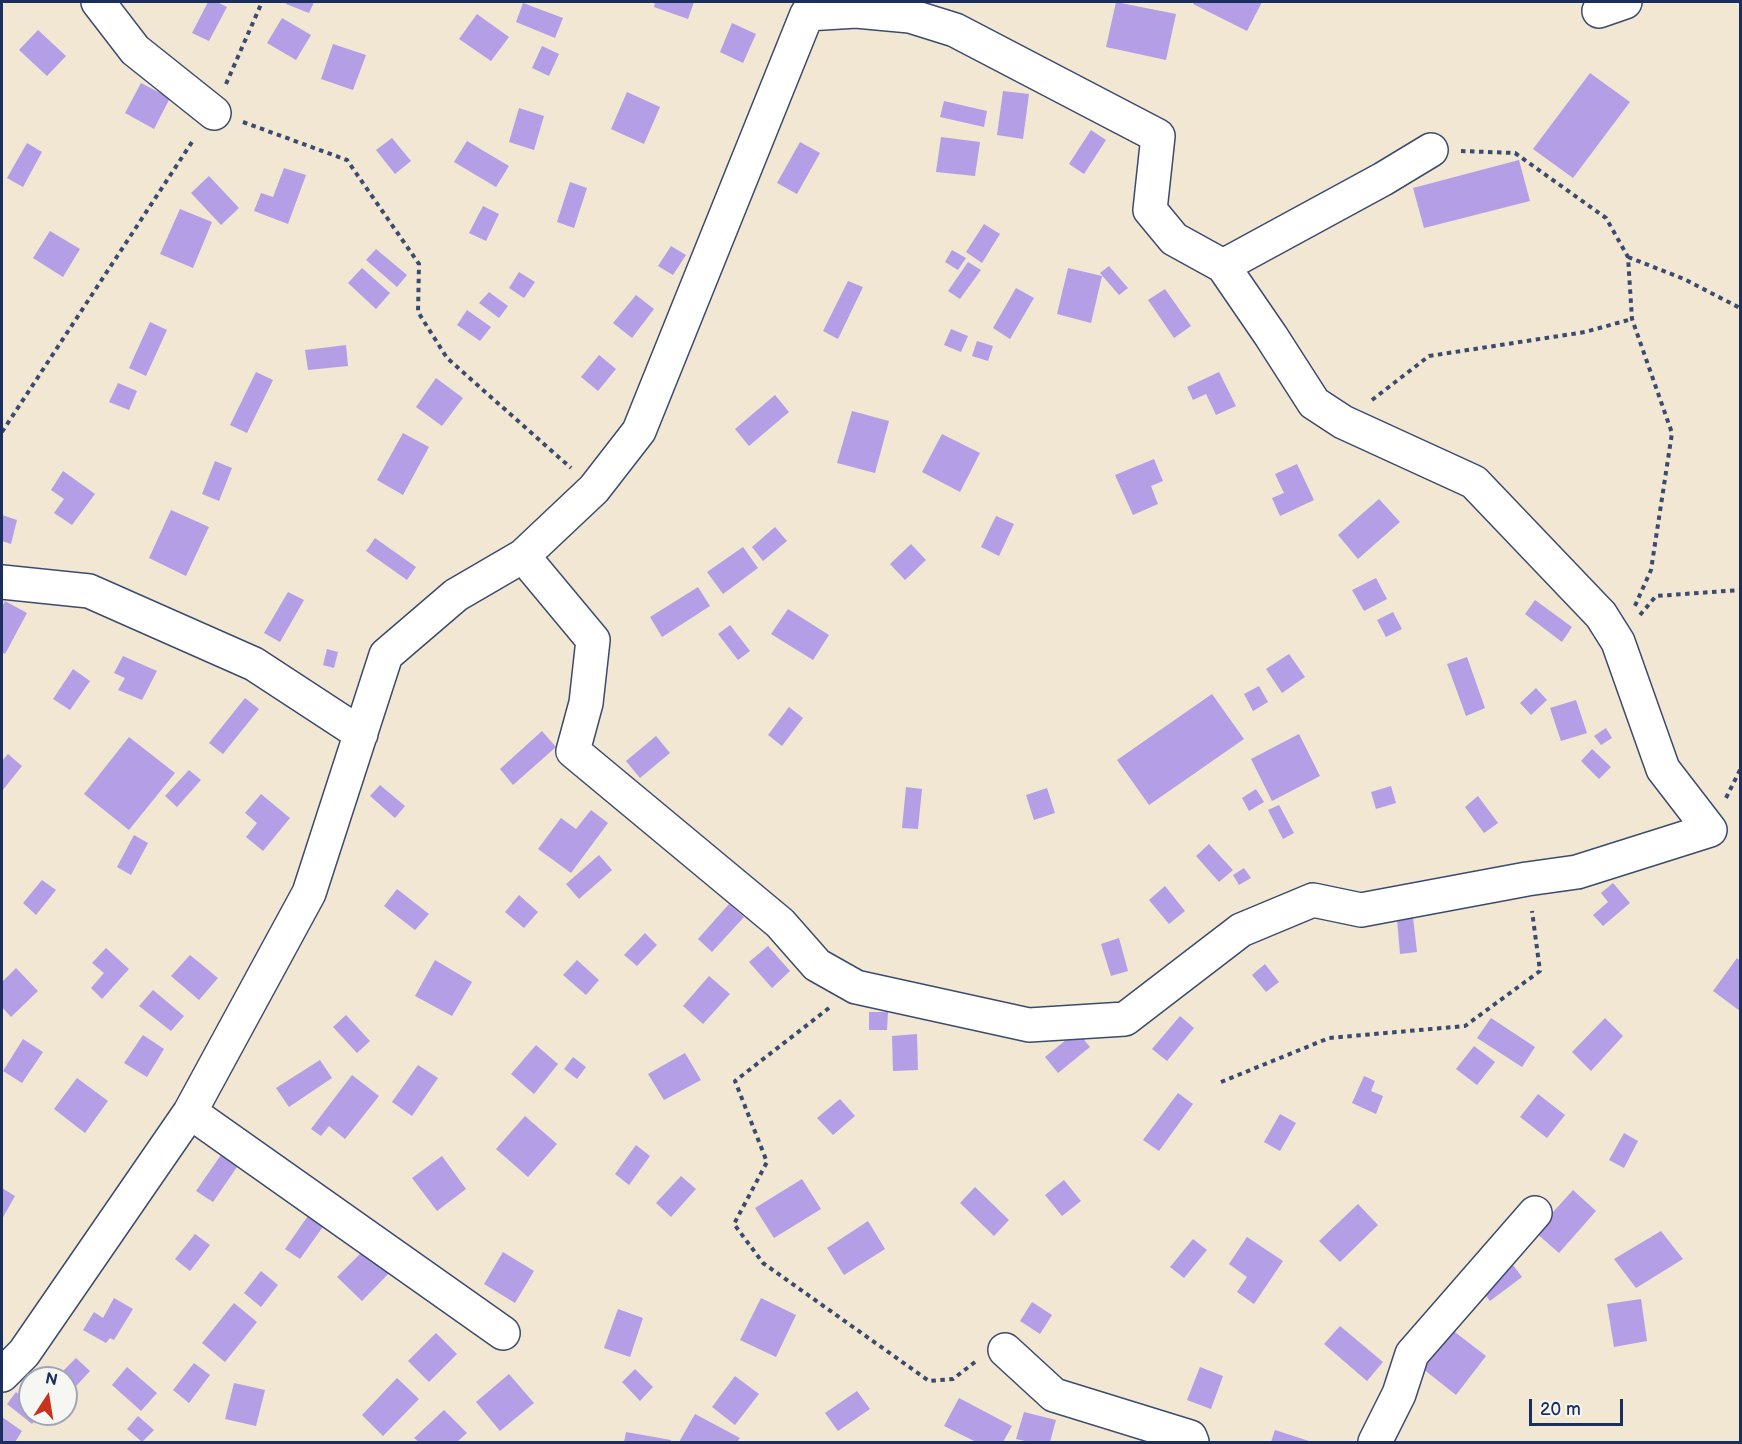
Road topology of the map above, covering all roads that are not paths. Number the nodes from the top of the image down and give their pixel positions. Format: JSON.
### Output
{"nodes":[{"id":1,"x":98,"y":2,"type":"edge"},
{"id":2,"x":798,"y":8,"type":"edge"},
{"id":3,"x":214,"y":113,"type":"road end"},
{"id":4,"x":1431,"y":150,"type":"road end"},
{"id":5,"x":1223,"y":266,"type":"junction"},
{"id":6,"x":523,"y":556,"type":"junction"},
{"id":7,"x":2,"y":582,"type":"edge"},
{"id":8,"x":361,"y":734,"type":"junction"},
{"id":9,"x":190,"y":1112,"type":"junction"},
{"id":10,"x":1535,"y":1213,"type":"dead end"},
{"id":11,"x":503,"y":1333,"type":"dead end"},
{"id":12,"x":1005,"y":1350,"type":"road end"},
{"id":13,"x":2,"y":1375,"type":"edge"},
{"id":14,"x":1192,"y":1443,"type":"edge"},
{"id":15,"x":1375,"y":1443,"type":"edge"}],
"edges":[{"from":1,"to":3,"type":"street"},
{"from":2,"to":5,"type":"street"},
{"from":2,"to":6,"type":"street"},
{"from":4,"to":5,"type":"street"},
{"from":5,"to":6,"type":"street"},
{"from":6,"to":8,"type":"street"},
{"from":7,"to":8,"type":"street"},
{"from":8,"to":9,"type":"street"},
{"from":9,"to":11,"type":"street"},
{"from":9,"to":13,"type":"street"},
{"from":10,"to":15,"type":"street"},
{"from":12,"to":14,"type":"street"}]}
